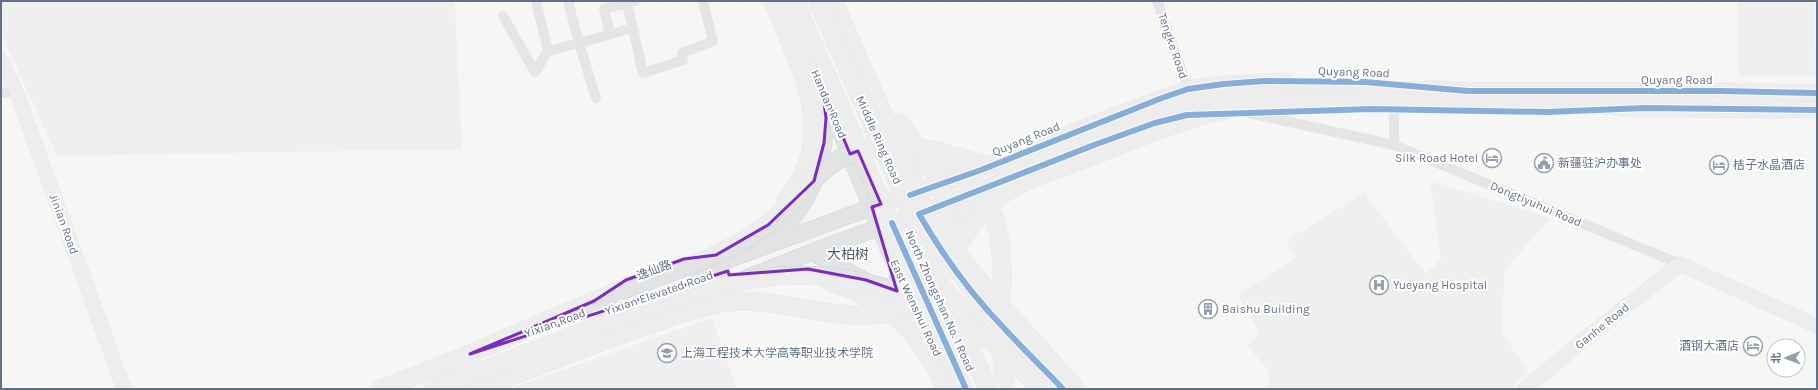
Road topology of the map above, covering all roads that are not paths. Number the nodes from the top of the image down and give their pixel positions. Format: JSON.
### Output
{"nodes":[{"id":1,"x":536,"y":1,"type":"edge"},
{"id":2,"x":568,"y":1,"type":"edge"},
{"id":3,"x":703,"y":1,"type":"edge"},
{"id":4,"x":773,"y":1,"type":"edge"},
{"id":5,"x":786,"y":1,"type":"edge"},
{"id":6,"x":795,"y":1,"type":"edge"},
{"id":7,"x":799,"y":1,"type":"edge"},
{"id":8,"x":817,"y":1,"type":"edge"},
{"id":9,"x":1157,"y":1,"type":"edge"},
{"id":10,"x":631,"y":2,"type":"edge"},
{"id":11,"x":603,"y":5,"type":"edge"},
{"id":12,"x":833,"y":5,"type":"edge"},
{"id":13,"x":503,"y":16,"type":"dead end"},
{"id":14,"x":633,"y":28,"type":"junction"},
{"id":15,"x":828,"y":29,"type":"junction"},
{"id":16,"x":610,"y":34,"type":"junction"},
{"id":17,"x":579,"y":43,"type":"junction"},
{"id":18,"x":847,"y":45,"type":"junction"},
{"id":19,"x":548,"y":51,"type":"junction"},
{"id":20,"x":1,"y":60,"type":"edge"},
{"id":21,"x":822,"y":86,"type":"junction"},
{"id":22,"x":1188,"y":89,"type":"junction"},
{"id":23,"x":16,"y":91,"type":"junction"},
{"id":24,"x":1468,"y":91,"type":"junction"},
{"id":25,"x":1,"y":93,"type":"edge"},
{"id":26,"x":1817,"y":93,"type":"edge"},
{"id":27,"x":596,"y":98,"type":"dead end"},
{"id":28,"x":1644,"y":108,"type":"junction"},
{"id":29,"x":1394,"y":109,"type":"junction"},
{"id":30,"x":1817,"y":110,"type":"edge"},
{"id":31,"x":1245,"y":112,"type":"junction"},
{"id":32,"x":1187,"y":114,"type":"junction"},
{"id":33,"x":887,"y":137,"type":"junction"},
{"id":34,"x":1394,"y":145,"type":"junction"},
{"id":35,"x":903,"y":147,"type":"junction"},
{"id":36,"x":1049,"y":162,"type":"junction"},
{"id":37,"x":981,"y":170,"type":"junction"},
{"id":38,"x":892,"y":201,"type":"junction"},
{"id":39,"x":900,"y":220,"type":"junction"},
{"id":40,"x":754,"y":233,"type":"junction"},
{"id":41,"x":811,"y":252,"type":"junction"},
{"id":42,"x":746,"y":253,"type":"junction"},
{"id":43,"x":1680,"y":264,"type":"junction"},
{"id":44,"x":761,"y":272,"type":"junction"},
{"id":45,"x":810,"y":276,"type":"junction"},
{"id":46,"x":866,"y":280,"type":"junction"},
{"id":47,"x":935,"y":281,"type":"junction"},
{"id":48,"x":900,"y":300,"type":"junction"},
{"id":49,"x":594,"y":301,"type":"junction"},
{"id":50,"x":1000,"y":301,"type":"junction"},
{"id":51,"x":979,"y":312,"type":"junction"},
{"id":52,"x":577,"y":315,"type":"junction"},
{"id":53,"x":1817,"y":326,"type":"edge"},
{"id":54,"x":1003,"y":327,"type":"junction"},
{"id":55,"x":930,"y":340,"type":"junction"},
{"id":56,"x":1018,"y":342,"type":"junction"},
{"id":57,"x":993,"y":344,"type":"junction"},
{"id":58,"x":470,"y":354,"type":"junction"},
{"id":59,"x":1041,"y":365,"type":"junction"},
{"id":60,"x":124,"y":389,"type":"edge"},
{"id":61,"x":374,"y":389,"type":"edge"},
{"id":62,"x":381,"y":389,"type":"edge"},
{"id":63,"x":433,"y":389,"type":"edge"},
{"id":64,"x":457,"y":389,"type":"edge"},
{"id":65,"x":475,"y":389,"type":"edge"},
{"id":66,"x":946,"y":389,"type":"edge"},
{"id":67,"x":952,"y":389,"type":"edge"},
{"id":68,"x":963,"y":389,"type":"edge"},
{"id":69,"x":966,"y":389,"type":"edge"},
{"id":70,"x":988,"y":389,"type":"edge"},
{"id":71,"x":1008,"y":389,"type":"edge"},
{"id":72,"x":1036,"y":389,"type":"edge"},
{"id":73,"x":1040,"y":389,"type":"edge"},
{"id":74,"x":1055,"y":389,"type":"edge"},
{"id":75,"x":1063,"y":389,"type":"edge"},
{"id":76,"x":1076,"y":389,"type":"edge"},
{"id":77,"x":1525,"y":389,"type":"edge"}],
"edges":[{"from":1,"to":19,"type":"street"},
{"from":2,"to":17,"type":"street"},
{"from":3,"to":14,"type":"street"},
{"from":4,"to":40,"type":"highway","bridge":true},
{"from":5,"to":21,"type":"main road","name":"Handan Road"},
{"from":6,"to":68,"type":"highway","name":"Middle Ring Road","bridge":true},
{"from":7,"to":38,"type":"main road","name":"Handan Road"},
{"from":8,"to":15,"type":"main road"},
{"from":8,"to":70,"type":"highway","name":"Middle Ring Road","bridge":true},
{"from":9,"to":22,"type":"street","name":"Tengke Road"},
{"from":10,"to":11,"type":"street"},
{"from":10,"to":14,"type":"street"},
{"from":11,"to":16,"type":"street"},
{"from":12,"to":18,"type":"main road"},
{"from":12,"to":47,"type":"highway","bridge":true},
{"from":12,"to":76,"type":"highway","bridge":true},
{"from":13,"to":19,"type":"street"},
{"from":14,"to":16,"type":"street"},
{"from":15,"to":18,"type":"main road"},
{"from":15,"to":38,"type":"main road"},
{"from":16,"to":17,"type":"street"},
{"from":17,"to":19,"type":"street"},
{"from":17,"to":27,"type":"street"},
{"from":18,"to":33,"type":"main road"},
{"from":20,"to":23,"type":"street","name":"Jinian Road"},
{"from":21,"to":38,"type":"main road","name":"Handan Road"},
{"from":21,"to":42,"type":"main road"},
{"from":22,"to":24,"type":"main road","name":"Quyang Road"},
{"from":22,"to":32,"type":"street","name":"Tengke Road"},
{"from":22,"to":37,"type":"main road","name":"Quyang Road"},
{"from":23,"to":25,"type":"street"},
{"from":23,"to":60,"type":"street","name":"Jinian Road"},
{"from":24,"to":26,"type":"main road","name":"Quyang Road"},
{"from":24,"to":35,"type":"highway","bridge":true},
{"from":28,"to":29,"type":"main road"},
{"from":28,"to":30,"type":"main road"},
{"from":28,"to":47,"type":"highway","bridge":true},
{"from":29,"to":31,"type":"main road"},
{"from":29,"to":34,"type":"street"},
{"from":31,"to":32,"type":"main road"},
{"from":31,"to":34,"type":"street","name":"Dongtiyuhui Road"},
{"from":32,"to":36,"type":"main road"},
{"from":33,"to":37,"type":"main road"},
{"from":33,"to":38,"type":"main road"},
{"from":34,"to":43,"type":"street","name":"Dongtiyuhui Road"},
{"from":35,"to":40,"type":"highway","bridge":true},
{"from":35,"to":71,"type":"highway","bridge":true},
{"from":36,"to":39,"type":"main road"},
{"from":36,"to":50,"type":"main road"},
{"from":37,"to":38,"type":"main road","name":"Quyang Road"},
{"from":38,"to":39,"type":"main road"},
{"from":38,"to":39,"type":"main road"},
{"from":38,"to":42,"type":"main road","name":"Yixian Road"},
{"from":39,"to":41,"type":"main road"},
{"from":39,"to":48,"type":"main road"},
{"from":39,"to":51,"type":"main road"},
{"from":39,"to":54,"type":"main road"},
{"from":39,"to":55,"type":"main road","name":"East Wenshui Road"},
{"from":39,"to":57,"type":"main road"},
{"from":39,"to":69,"type":"main road","name":"North Zhongshan No. 1 Road"},
{"from":40,"to":49,"type":"highway","bridge":true},
{"from":41,"to":44,"type":"main road"},
{"from":41,"to":46,"type":"main road"},
{"from":42,"to":49,"type":"main road","name":"逸仙路"},
{"from":42,"to":52,"type":"main road","name":"Yixian Road"},
{"from":43,"to":53,"type":"street","name":"Dongtiyuhui Road"},
{"from":43,"to":77,"type":"street","name":"Ganhe Road"},
{"from":44,"to":46,"type":"main road"},
{"from":44,"to":64,"type":"main road"},
{"from":45,"to":63,"type":"highway","name":"Yixian Elevated Road","bridge":true},
{"from":45,"to":66,"type":"highway","bridge":true},
{"from":45,"to":73,"type":"highway","name":"Yixian Elevated Road","bridge":true},
{"from":46,"to":48,"type":"main road"},
{"from":47,"to":65,"type":"highway","bridge":true},
{"from":48,"to":55,"type":"main road"},
{"from":49,"to":52,"type":"main road","name":"逸仙路"},
{"from":49,"to":58,"type":"highway","bridge":true},
{"from":50,"to":56,"type":"main road"},
{"from":50,"to":59,"type":"main road"},
{"from":51,"to":54,"type":"main road"},
{"from":51,"to":57,"type":"main road"},
{"from":52,"to":61,"type":"main road","name":"Yixian Road"},
{"from":54,"to":56,"type":"main road"},
{"from":55,"to":67,"type":"main road","name":"East Wenshui Road"},
{"from":56,"to":59,"type":"main road"},
{"from":57,"to":72,"type":"main road"},
{"from":58,"to":62,"type":"highway","name":"Yixian Elevated Road"},
{"from":58,"to":74,"type":"highway","name":"Yixian Elevated Road","bridge":true},
{"from":59,"to":75,"type":"main road"}]}
